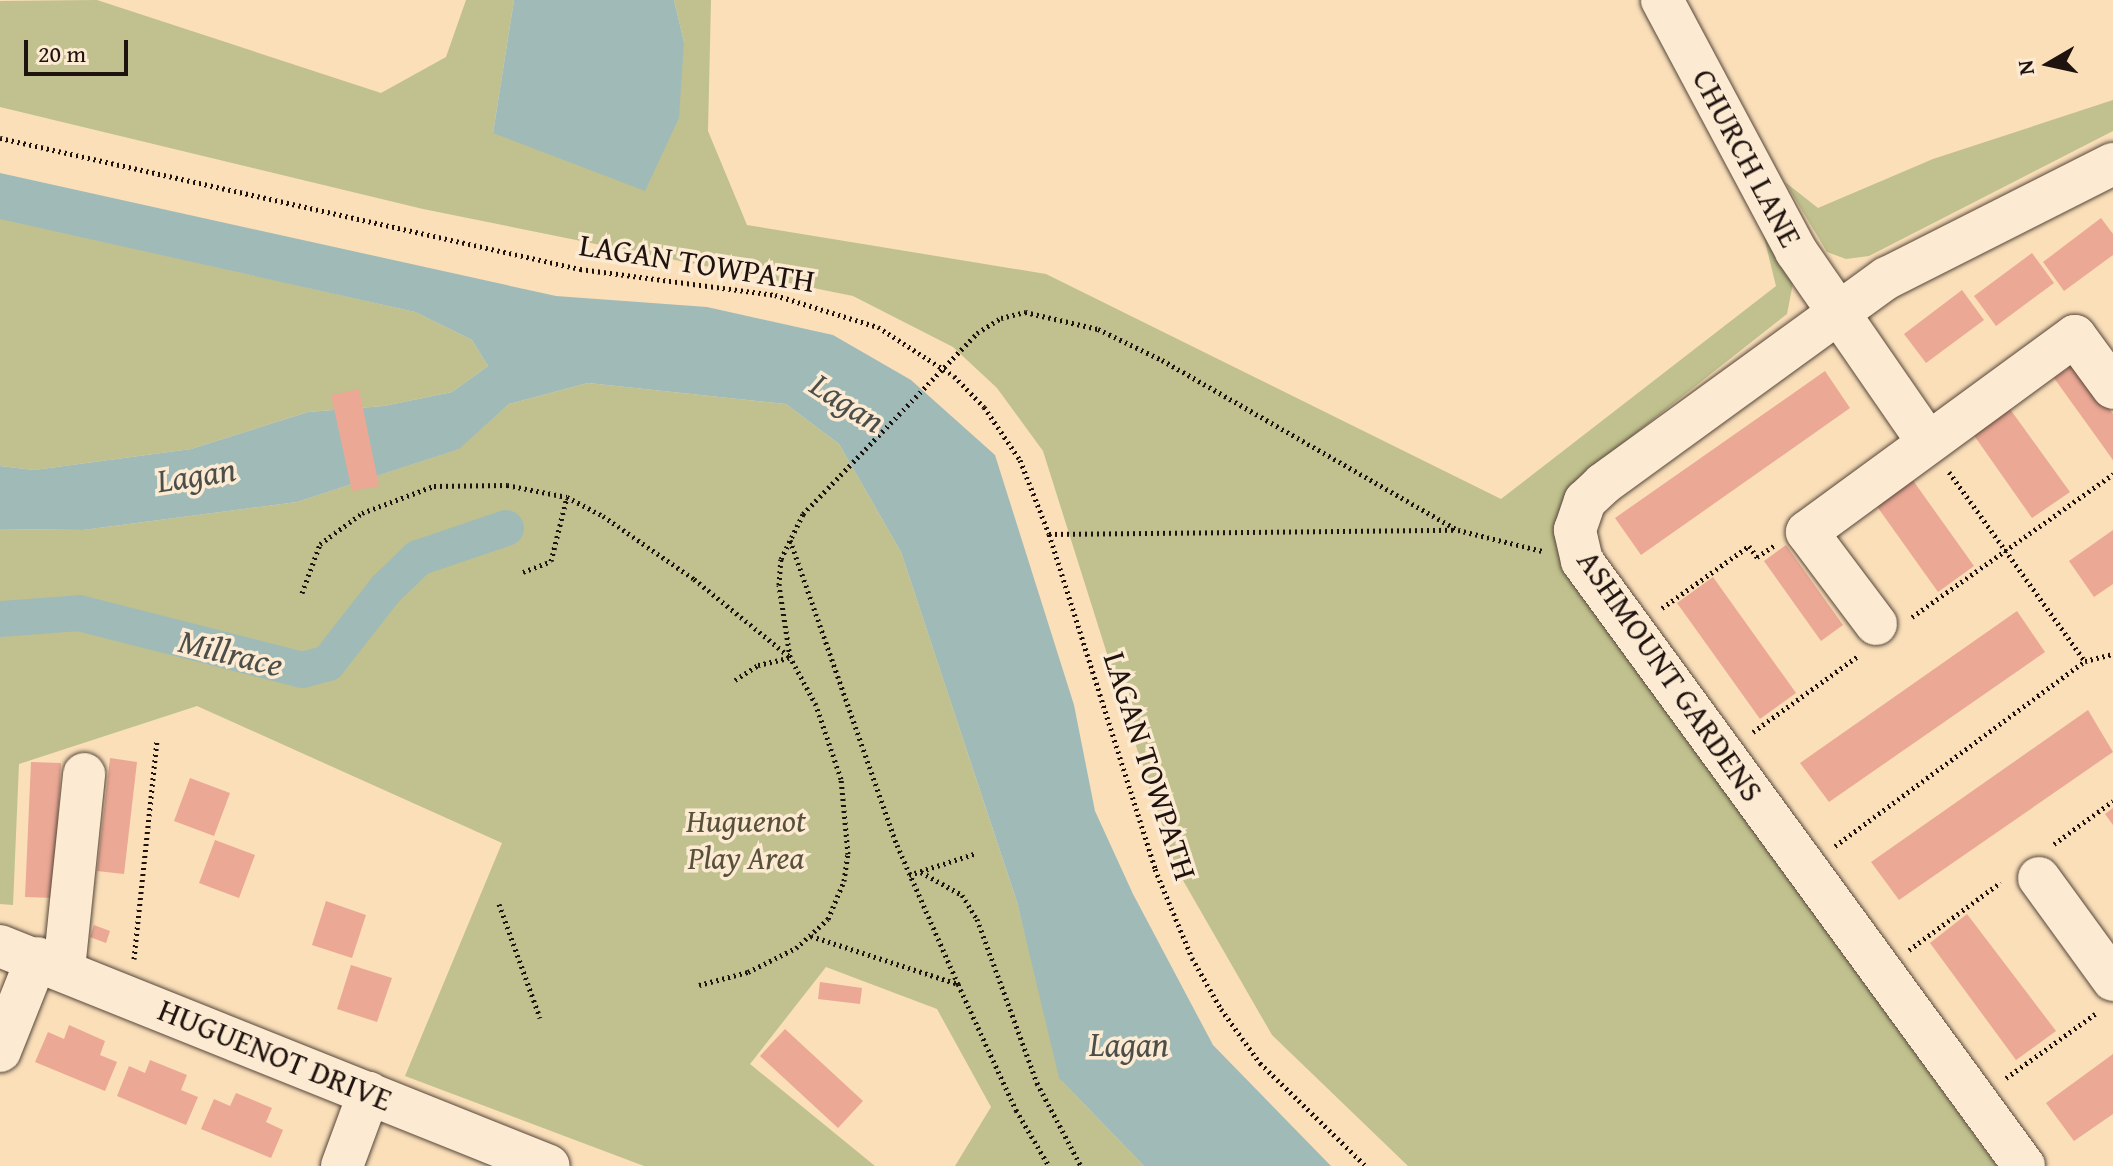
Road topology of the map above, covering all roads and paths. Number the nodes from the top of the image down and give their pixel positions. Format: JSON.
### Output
{"nodes":[{"id":1,"x":1662,"y":0,"type":"edge"},
{"id":2,"x":0,"y":138,"type":"edge"},
{"id":3,"x":2113,"y":164,"type":"edge"},
{"id":4,"x":1839,"y":312,"type":"junction"},
{"id":5,"x":2113,"y":388,"type":"edge"},
{"id":6,"x":1928,"y":442,"type":"junction"},
{"id":7,"x":2113,"y":474,"type":"edge"},
{"id":8,"x":567,"y":497,"type":"junction"},
{"id":9,"x":1458,"y":530,"type":"junction"},
{"id":10,"x":1807,"y":532,"type":"junction"},
{"id":11,"x":1049,"y":534,"type":"junction"},
{"id":12,"x":789,"y":538,"type":"junction"},
{"id":13,"x":2005,"y":551,"type":"junction"},
{"id":14,"x":1582,"y":561,"type":"junction"},
{"id":15,"x":523,"y":572,"type":"dead end"},
{"id":16,"x":302,"y":593,"type":"dead end"},
{"id":17,"x":1876,"y":624,"type":"dead end"},
{"id":18,"x":1632,"y":630,"type":"junction"},
{"id":19,"x":2113,"y":654,"type":"edge"},
{"id":20,"x":790,"y":657,"type":"junction"},
{"id":21,"x":2085,"y":661,"type":"junction"},
{"id":22,"x":735,"y":680,"type":"dead end"},
{"id":23,"x":157,"y":741,"type":"dead end"},
{"id":24,"x":84,"y":774,"type":"dead end"},
{"id":25,"x":2113,"y":801,"type":"edge"},
{"id":26,"x":977,"y":853,"type":"dead end"},
{"id":27,"x":1806,"y":867,"type":"junction"},
{"id":28,"x":2028,"y":871,"type":"junction"},
{"id":29,"x":921,"y":872,"type":"junction"},
{"id":30,"x":909,"y":875,"type":"junction"},
{"id":31,"x":499,"y":904,"type":"dead end"},
{"id":32,"x":811,"y":936,"type":"junction"},
{"id":33,"x":34,"y":958,"type":"edge"},
{"id":34,"x":1882,"y":969,"type":"junction"},
{"id":35,"x":958,"y":984,"type":"junction"},
{"id":36,"x":699,"y":985,"type":"dead end"},
{"id":37,"x":2108,"y":994,"type":"edge"},
{"id":38,"x":130,"y":996,"type":"junction"},
{"id":39,"x":540,"y":1018,"type":"dead end"},
{"id":40,"x":0,"y":1051,"type":"edge"},
{"id":41,"x":369,"y":1093,"type":"junction"},
{"id":42,"x":1976,"y":1100,"type":"junction"},
{"id":43,"x":342,"y":1166,"type":"edge"},
{"id":44,"x":549,"y":1166,"type":"edge"},
{"id":45,"x":1049,"y":1166,"type":"edge"},
{"id":46,"x":1081,"y":1166,"type":"edge"},
{"id":47,"x":1366,"y":1166,"type":"edge"},
{"id":48,"x":2024,"y":1166,"type":"edge"}],
"edges":[{"from":1,"to":4,"type":"street","name":"CHURCH LANE"},
{"from":2,"to":11,"type":"path","name":"LAGAN TOWPATH"},
{"from":3,"to":4,"type":"street","name":"ASHMOUNT GARDENS"},
{"from":4,"to":6,"type":"street","name":"CHURCH LANE"},
{"from":4,"to":14,"type":"street","name":"ASHMOUNT GARDENS"},
{"from":5,"to":6,"type":"street"},
{"from":6,"to":10,"type":"street"},
{"from":6,"to":13,"type":"path"},
{"from":7,"to":13,"type":"path"},
{"from":8,"to":15,"type":"path"},
{"from":8,"to":16,"type":"path"},
{"from":8,"to":20,"type":"path"},
{"from":9,"to":11,"type":"path"},
{"from":9,"to":12,"type":"path","bridge":true},
{"from":9,"to":14,"type":"path"},
{"from":10,"to":17,"type":"street"},
{"from":10,"to":18,"type":"path"},
{"from":11,"to":47,"type":"path","name":"LAGAN TOWPATH"},
{"from":12,"to":20,"type":"path"},
{"from":12,"to":30,"type":"path"},
{"from":13,"to":21,"type":"path"},
{"from":14,"to":18,"type":"street","name":"ASHMOUNT GARDENS"},
{"from":18,"to":27,"type":"street","name":"ASHMOUNT GARDENS"},
{"from":19,"to":21,"type":"path"},
{"from":20,"to":22,"type":"path"},
{"from":20,"to":32,"type":"path"},
{"from":21,"to":27,"type":"path"},
{"from":23,"to":38,"type":"path"},
{"from":24,"to":33,"type":"street"},
{"from":25,"to":28,"type":"path"},
{"from":26,"to":29,"type":"path"},
{"from":27,"to":34,"type":"street","name":"ASHMOUNT GARDENS"},
{"from":28,"to":34,"type":"path"},
{"from":28,"to":37,"type":"street"},
{"from":29,"to":30,"type":"path"},
{"from":29,"to":46,"type":"path"},
{"from":30,"to":35,"type":"path"},
{"from":31,"to":39,"type":"path"},
{"from":32,"to":35,"type":"path"},
{"from":32,"to":36,"type":"path"},
{"from":33,"to":38,"type":"street","name":"HUGUENOT DRIVE"},
{"from":33,"to":40,"type":"street"},
{"from":34,"to":42,"type":"street","name":"ASHMOUNT GARDENS"},
{"from":35,"to":45,"type":"path"},
{"from":37,"to":42,"type":"path"},
{"from":38,"to":41,"type":"street","name":"HUGUENOT DRIVE"},
{"from":41,"to":43,"type":"street"},
{"from":41,"to":44,"type":"street","name":"HUGUENOT DRIVE"},
{"from":42,"to":48,"type":"street","name":"ASHMOUNT GARDENS"}]}
